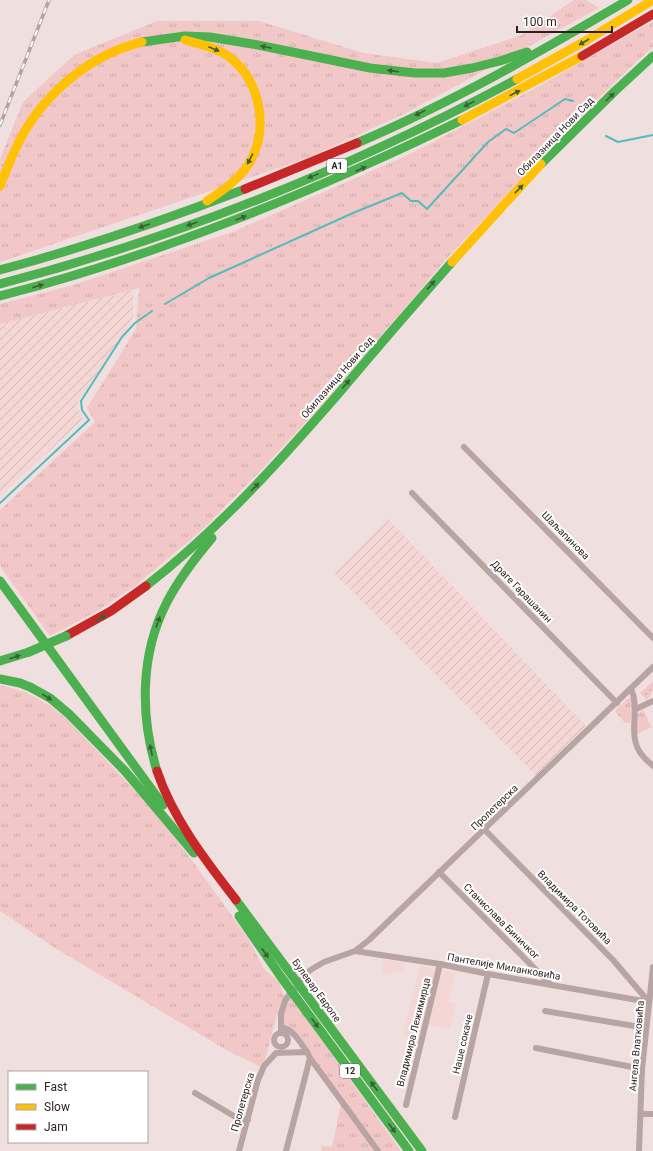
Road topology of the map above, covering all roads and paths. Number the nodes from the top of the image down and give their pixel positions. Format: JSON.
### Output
{"nodes":[{"id":1,"x":628,"y":0,"type":"edge"},
{"id":2,"x":653,"y":0,"type":"edge"},
{"id":3,"x":653,"y":14,"type":"edge"},
{"id":4,"x":566,"y":37,"type":"junction"},
{"id":5,"x":177,"y":38,"type":"junction"},
{"id":6,"x":653,"y":56,"type":"edge"},
{"id":7,"x":0,"y":186,"type":"edge"},
{"id":8,"x":194,"y":209,"type":"junction"},
{"id":9,"x":0,"y":270,"type":"edge"},
{"id":10,"x":0,"y":284,"type":"edge"},
{"id":11,"x":0,"y":296,"type":"edge"},
{"id":12,"x":464,"y":447,"type":"dead end"},
{"id":13,"x":412,"y":493,"type":"dead end"},
{"id":14,"x":228,"y":515,"type":"junction"},
{"id":15,"x":0,"y":581,"type":"edge"},
{"id":16,"x":653,"y":638,"type":"edge"},
{"id":17,"x":0,"y":661,"type":"edge"},
{"id":18,"x":653,"y":667,"type":"edge"},
{"id":19,"x":0,"y":679,"type":"edge"},
{"id":20,"x":631,"y":688,"type":"junction"},
{"id":21,"x":653,"y":701,"type":"edge"},
{"id":22,"x":617,"y":703,"type":"junction"},
{"id":23,"x":636,"y":709,"type":"junction"},
{"id":24,"x":652,"y":763,"type":"edge"},
{"id":25,"x":484,"y":829,"type":"junction"},
{"id":26,"x":191,"y":844,"type":"junction"},
{"id":27,"x":440,"y":872,"type":"junction"},
{"id":28,"x":355,"y":951,"type":"junction"},
{"id":29,"x":440,"y":964,"type":"junction"},
{"id":30,"x":653,"y":967,"type":"edge"},
{"id":31,"x":488,"y":974,"type":"junction"},
{"id":32,"x":551,"y":985,"type":"junction"},
{"id":33,"x":299,"y":986,"type":"junction"},
{"id":34,"x":292,"y":992,"type":"junction"},
{"id":35,"x":649,"y":1002,"type":"junction"},
{"id":36,"x":545,"y":1011,"type":"dead end"},
{"id":37,"x":651,"y":1017,"type":"edge"},
{"id":38,"x":646,"y":1028,"type":"junction"},
{"id":39,"x":281,"y":1030,"type":"junction"},
{"id":40,"x":278,"y":1047,"type":"junction"},
{"id":41,"x":536,"y":1048,"type":"dead end"},
{"id":42,"x":276,"y":1053,"type":"junction"},
{"id":43,"x":308,"y":1055,"type":"junction"},
{"id":44,"x":642,"y":1069,"type":"junction"},
{"id":45,"x":196,"y":1092,"type":"dead end"},
{"id":46,"x":406,"y":1105,"type":"dead end"},
{"id":47,"x":641,"y":1114,"type":"junction"},
{"id":48,"x":653,"y":1114,"type":"edge"},
{"id":49,"x":455,"y":1117,"type":"dead end"},
{"id":50,"x":248,"y":1120,"type":"junction"},
{"id":51,"x":239,"y":1151,"type":"edge"},
{"id":52,"x":286,"y":1151,"type":"edge"},
{"id":53,"x":378,"y":1151,"type":"edge"},
{"id":54,"x":409,"y":1151,"type":"edge"},
{"id":55,"x":422,"y":1151,"type":"edge"},
{"id":56,"x":639,"y":1151,"type":"edge"}],
"edges":[{"from":1,"to":4,"type":"main road"},
{"from":2,"to":10,"type":"main road","number":"A1","one_way":true},
{"from":11,"to":3,"type":"main road","number":"A1","one_way":true},
{"from":4,"to":5,"type":"main road","one_way":true},
{"from":4,"to":8,"type":"main road","one_way":true},
{"from":5,"to":7,"type":"main road"},
{"from":5,"to":8,"type":"main road","one_way":true},
{"from":14,"to":6,"type":"main road","name":"Обилазница Нови Сад","one_way":true},
{"from":8,"to":9,"type":"main road","one_way":true},
{"from":12,"to":16,"type":"street","name":"Шаљапинова"},
{"from":13,"to":22,"type":"street","name":"Драге Гарашанин"},
{"from":17,"to":14,"type":"main road","name":"Обилазница Нови Сад","one_way":true,"bridge":true},
{"from":26,"to":14,"type":"main road","one_way":true},
{"from":15,"to":26,"type":"main road"},
{"from":18,"to":20,"type":"street","name":"Пролетерска"},
{"from":19,"to":26,"type":"main road","one_way":true},
{"from":20,"to":22,"type":"street","name":"Пролетерска"},
{"from":20,"to":23,"type":"street"},
{"from":21,"to":23,"type":"street"},
{"from":22,"to":25,"type":"street","name":"Пролетерска"},
{"from":23,"to":24,"type":"street"},
{"from":25,"to":27,"type":"street","name":"Пролетерска"},
{"from":25,"to":35,"type":"street","name":"Владимира Тотовића"},
{"from":26,"to":33,"type":"main road","name":"Булевар Европе","number":"12"},
{"from":26,"to":34,"type":"main road","number":"12","one_way":true},
{"from":27,"to":28,"type":"street","name":"Пролетерска"},
{"from":27,"to":32,"type":"street","name":"Станислава Биничког"},
{"from":28,"to":29,"type":"street","name":"Пантелије Миланковића"},
{"from":28,"to":33,"type":"street","name":"Пролетерска"},
{"from":29,"to":31,"type":"street","name":"Пантелије Миланковића"},
{"from":29,"to":46,"type":"street","name":"Владимира Лежимирца"},
{"from":30,"to":35,"type":"street","name":"Ангела Влатковића"},
{"from":31,"to":32,"type":"street","name":"Пантелије Миланковића"},
{"from":31,"to":49,"type":"street","name":"Наше сокаче"},
{"from":32,"to":35,"type":"street","name":"Пантелије Миланковића"},
{"from":33,"to":34,"type":"street","name":"Пролетерска"},
{"from":55,"to":33,"type":"main road","name":"Булевар Европе","number":"12","one_way":true},
{"from":34,"to":39,"type":"street"},
{"from":34,"to":54,"type":"main road","number":"12","one_way":true},
{"from":35,"to":37,"type":"street","name":"Ангела Влатковића"},
{"from":36,"to":38,"type":"street"},
{"from":37,"to":38,"type":"street","name":"Ангела Влатковића"},
{"from":38,"to":44,"type":"street","name":"Ангела Влатковића"},
{"from":39,"to":40,"type":"street"},
{"from":39,"to":40,"type":"street"},
{"from":39,"to":43,"type":"street"},
{"from":40,"to":42,"type":"street"},
{"from":41,"to":44,"type":"street"},
{"from":42,"to":43,"type":"street"},
{"from":42,"to":50,"type":"street","name":"Пролетерска"},
{"from":43,"to":52,"type":"street"},
{"from":43,"to":53,"type":"street"},
{"from":44,"to":47,"type":"street","name":"Ангела Влатковића"},
{"from":45,"to":50,"type":"street"},
{"from":47,"to":48,"type":"street"},
{"from":47,"to":56,"type":"street","name":"Ангела Влатковића"},
{"from":50,"to":51,"type":"street","name":"Пролетерска"}]}
